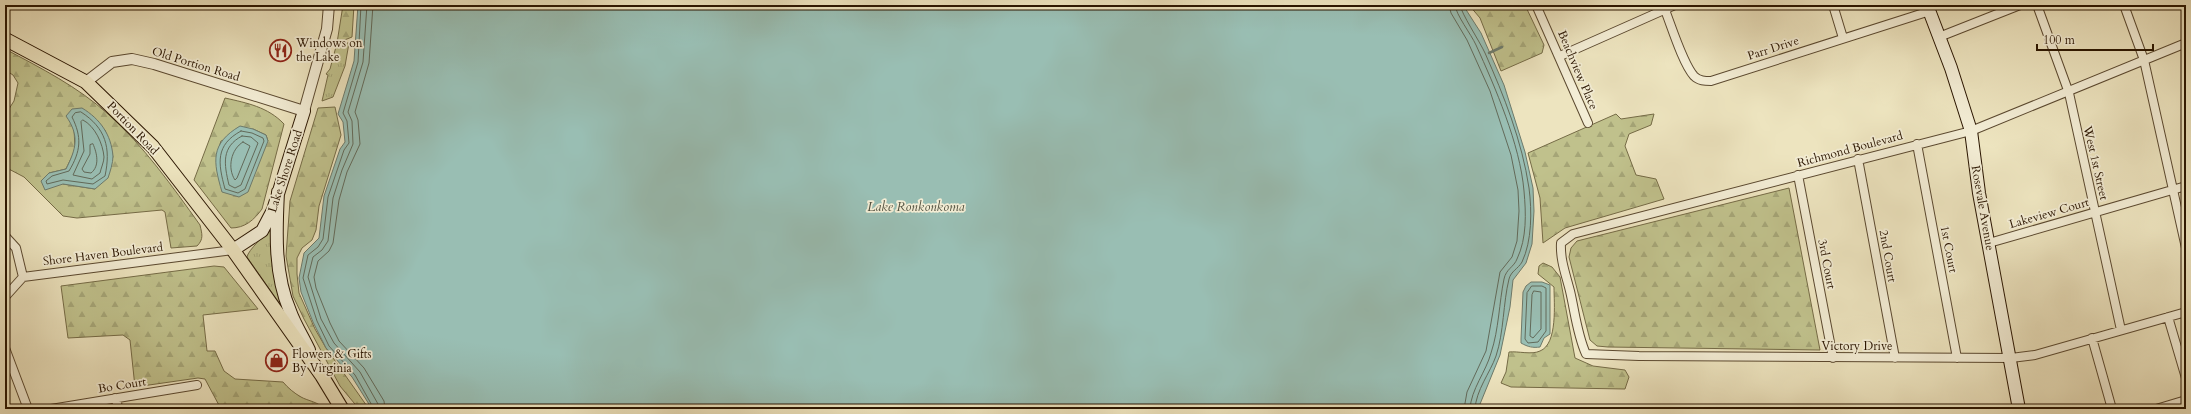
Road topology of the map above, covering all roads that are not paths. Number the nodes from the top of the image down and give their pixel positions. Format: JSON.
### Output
{"nodes":[{"id":1,"x":329,"y":5,"type":"edge"},
{"id":2,"x":1536,"y":5,"type":"edge"},
{"id":3,"x":1675,"y":5,"type":"edge"},
{"id":4,"x":1833,"y":5,"type":"edge"},
{"id":5,"x":2020,"y":5,"type":"edge"},
{"id":6,"x":2037,"y":5,"type":"edge"},
{"id":7,"x":2124,"y":5,"type":"edge"},
{"id":8,"x":1926,"y":7,"type":"edge"},
{"id":9,"x":1665,"y":10,"type":"junction"},
{"id":10,"x":1939,"y":37,"type":"junction"},
{"id":11,"x":1843,"y":38,"type":"junction"},
{"id":12,"x":5,"y":40,"type":"edge"},
{"id":13,"x":2186,"y":43,"type":"edge"},
{"id":14,"x":1560,"y":56,"type":"junction"},
{"id":15,"x":2144,"y":60,"type":"junction"},
{"id":16,"x":86,"y":82,"type":"junction"},
{"id":17,"x":2069,"y":93,"type":"junction"},
{"id":18,"x":304,"y":110,"type":"junction"},
{"id":19,"x":1588,"y":123,"type":"dead end"},
{"id":20,"x":1971,"y":131,"type":"junction"},
{"id":21,"x":1917,"y":144,"type":"junction"},
{"id":22,"x":1858,"y":159,"type":"junction"},
{"id":23,"x":1798,"y":175,"type":"junction"},
{"id":24,"x":2186,"y":186,"type":"edge"},
{"id":25,"x":2173,"y":190,"type":"junction"},
{"id":26,"x":278,"y":192,"type":"junction"},
{"id":27,"x":2095,"y":212,"type":"junction"},
{"id":28,"x":5,"y":236,"type":"edge"},
{"id":29,"x":1989,"y":243,"type":"junction"},
{"id":30,"x":2186,"y":248,"type":"edge"},
{"id":31,"x":233,"y":250,"type":"junction"},
{"id":32,"x":23,"y":277,"type":"junction"},
{"id":33,"x":1570,"y":291,"type":"joint"},
{"id":34,"x":5,"y":297,"type":"edge"},
{"id":35,"x":2186,"y":312,"type":"edge"},
{"id":36,"x":2168,"y":317,"type":"junction"},
{"id":37,"x":2121,"y":330,"type":"junction"},
{"id":38,"x":2092,"y":338,"type":"junction"},
{"id":39,"x":5,"y":348,"type":"edge"},
{"id":40,"x":1833,"y":358,"type":"junction"},
{"id":41,"x":1895,"y":358,"type":"junction"},
{"id":42,"x":1957,"y":358,"type":"junction"},
{"id":43,"x":2011,"y":358,"type":"junction"},
{"id":44,"x":322,"y":376,"type":"junction"},
{"id":45,"x":2186,"y":378,"type":"edge"},
{"id":46,"x":197,"y":385,"type":"dead end"},
{"id":47,"x":115,"y":398,"type":"junction"},
{"id":48,"x":2186,"y":400,"type":"edge"},
{"id":49,"x":28,"y":409,"type":"edge"},
{"id":50,"x":51,"y":409,"type":"edge"},
{"id":51,"x":119,"y":409,"type":"edge"},
{"id":52,"x":342,"y":409,"type":"edge"},
{"id":53,"x":2019,"y":409,"type":"edge"},
{"id":54,"x":2112,"y":409,"type":"edge"},
{"id":55,"x":2156,"y":409,"type":"edge"}],
"edges":[{"from":1,"to":18,"type":"street","name":"Lake Shore Road"},
{"from":2,"to":14,"type":"street","name":"Beachview Place"},
{"from":3,"to":9,"type":"street"},
{"from":4,"to":11,"type":"street"},
{"from":5,"to":10,"type":"street"},
{"from":6,"to":17,"type":"street","name":"West 1st Street"},
{"from":7,"to":15,"type":"street"},
{"from":8,"to":10,"type":"main road","name":"Rosevale Avenue"},
{"from":8,"to":11,"type":"street","name":"Parr Drive"},
{"from":9,"to":11,"type":"street","name":"Parr Drive"},
{"from":9,"to":14,"type":"street"},
{"from":10,"to":20,"type":"main road","name":"Rosevale Avenue"},
{"from":12,"to":16,"type":"main road","name":"Portion Road"},
{"from":13,"to":15,"type":"street","name":"Richmond Boulevard"},
{"from":14,"to":19,"type":"street","name":"Beachview Place"},
{"from":15,"to":17,"type":"street","name":"Richmond Boulevard"},
{"from":15,"to":25,"type":"street"},
{"from":16,"to":18,"type":"street","name":"Old Portion Road"},
{"from":16,"to":31,"type":"main road","name":"Portion Road"},
{"from":17,"to":20,"type":"street","name":"Richmond Boulevard"},
{"from":17,"to":27,"type":"street","name":"West 1st Street"},
{"from":18,"to":26,"type":"main road","name":"Lake Shore Road"},
{"from":20,"to":21,"type":"street","name":"Richmond Boulevard"},
{"from":20,"to":29,"type":"main road","name":"Rosevale Avenue"},
{"from":21,"to":22,"type":"street","name":"Richmond Boulevard"},
{"from":21,"to":42,"type":"street","name":"1st Court"},
{"from":22,"to":23,"type":"street","name":"Richmond Boulevard"},
{"from":22,"to":41,"type":"street","name":"2nd Court"},
{"from":23,"to":33,"type":"street","name":"Richmond Boulevard"},
{"from":23,"to":40,"type":"street","name":"3rd Court"},
{"from":24,"to":25,"type":"street","name":"Lakeview Court"},
{"from":25,"to":27,"type":"street","name":"Lakeview Court"},
{"from":25,"to":30,"type":"street"},
{"from":26,"to":31,"type":"main road","name":"Lake Shore Road"},
{"from":26,"to":44,"type":"main road"},
{"from":27,"to":29,"type":"street","name":"Lakeview Court"},
{"from":27,"to":37,"type":"street","name":"West 1st Street"},
{"from":28,"to":32,"type":"street"},
{"from":29,"to":43,"type":"main road","name":"Rosevale Avenue"},
{"from":31,"to":32,"type":"street","name":"Shore Haven Boulevard"},
{"from":31,"to":44,"type":"main road"},
{"from":32,"to":34,"type":"street"},
{"from":33,"to":40,"type":"street","name":"Victory Drive"},
{"from":35,"to":36,"type":"street","name":"Victory Drive"},
{"from":36,"to":37,"type":"street","name":"Victory Drive"},
{"from":36,"to":45,"type":"street"},
{"from":37,"to":38,"type":"street","name":"Victory Drive"},
{"from":38,"to":43,"type":"street","name":"Victory Drive"},
{"from":38,"to":54,"type":"street"},
{"from":39,"to":49,"type":"street"},
{"from":40,"to":41,"type":"street","name":"Victory Drive"},
{"from":41,"to":42,"type":"street","name":"Victory Drive"},
{"from":42,"to":43,"type":"street","name":"Victory Drive"},
{"from":43,"to":53,"type":"main road","name":"Rosevale Avenue"},
{"from":44,"to":52,"type":"main road"},
{"from":46,"to":47,"type":"street","name":"Bo Court"},
{"from":47,"to":50,"type":"street","name":"Bo Court"},
{"from":47,"to":51,"type":"street"},
{"from":48,"to":55,"type":"street"}]}
